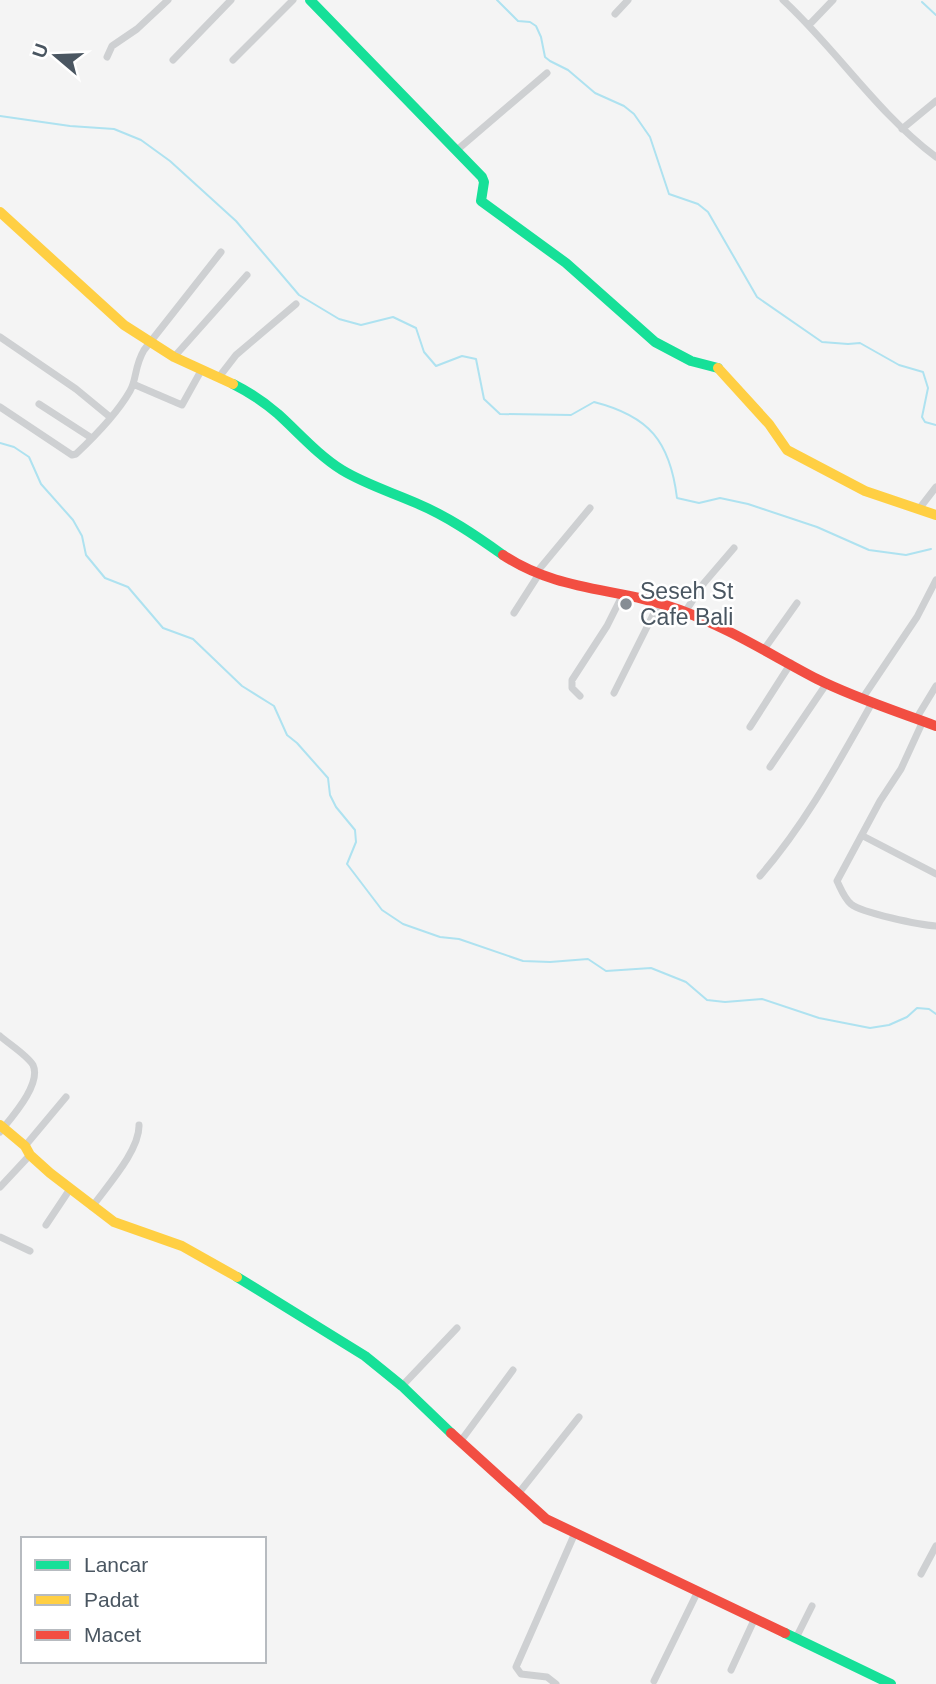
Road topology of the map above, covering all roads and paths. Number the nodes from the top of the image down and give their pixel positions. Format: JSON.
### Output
{"nodes":[{"id":1,"x":168,"y":0,"type":"edge"},
{"id":2,"x":232,"y":0,"type":"edge"},
{"id":3,"x":293,"y":0,"type":"edge"},
{"id":4,"x":310,"y":0,"type":"edge"},
{"id":5,"x":628,"y":0,"type":"edge"},
{"id":6,"x":783,"y":0,"type":"edge"},
{"id":7,"x":833,"y":0,"type":"edge"},
{"id":8,"x":615,"y":14,"type":"dead end"},
{"id":9,"x":809,"y":25,"type":"junction"},
{"id":10,"x":107,"y":57,"type":"dead end"},
{"id":11,"x":173,"y":60,"type":"dead end"},
{"id":12,"x":233,"y":60,"type":"dead end"},
{"id":13,"x":547,"y":73,"type":"dead end"},
{"id":14,"x":936,"y":101,"type":"edge"},
{"id":15,"x":902,"y":130,"type":"junction"},
{"id":16,"x":457,"y":150,"type":"junction"},
{"id":17,"x":936,"y":157,"type":"edge"},
{"id":18,"x":0,"y":212,"type":"edge"},
{"id":19,"x":221,"y":252,"type":"dead end"},
{"id":20,"x":247,"y":275,"type":"dead end"},
{"id":21,"x":296,"y":303,"type":"dead end"},
{"id":22,"x":0,"y":337,"type":"edge"},
{"id":23,"x":152,"y":343,"type":"junction"},
{"id":24,"x":174,"y":357,"type":"junction"},
{"id":25,"x":202,"y":369,"type":"junction"},
{"id":26,"x":219,"y":377,"type":"junction"},
{"id":27,"x":133,"y":384,"type":"junction"},
{"id":28,"x":40,"y":404,"type":"dead end"},
{"id":29,"x":0,"y":407,"type":"edge"},
{"id":30,"x":110,"y":417,"type":"junction"},
{"id":31,"x":90,"y":438,"type":"junction"},
{"id":32,"x":936,"y":487,"type":"edge"},
{"id":33,"x":590,"y":509,"type":"dead end"},
{"id":34,"x":919,"y":509,"type":"junction"},
{"id":35,"x":936,"y":515,"type":"edge"},
{"id":36,"x":734,"y":548,"type":"dead end"},
{"id":37,"x":537,"y":574,"type":"junction"},
{"id":38,"x":936,"y":580,"type":"edge"},
{"id":39,"x":622,"y":596,"type":"junction"},
{"id":40,"x":659,"y":603,"type":"junction"},
{"id":41,"x":797,"y":603,"type":"dead end"},
{"id":42,"x":685,"y":612,"type":"junction"},
{"id":43,"x":514,"y":613,"type":"dead end"},
{"id":44,"x":765,"y":648,"type":"junction"},
{"id":45,"x":790,"y":663,"type":"junction"},
{"id":46,"x":827,"y":683,"type":"junction"},
{"id":47,"x":936,"y":686,"type":"edge"},
{"id":48,"x":614,"y":694,"type":"dead end"},
{"id":49,"x":580,"y":696,"type":"dead end"},
{"id":50,"x":867,"y":701,"type":"junction"},
{"id":51,"x":919,"y":720,"type":"junction"},
{"id":52,"x":936,"y":726,"type":"edge"},
{"id":53,"x":750,"y":727,"type":"dead end"},
{"id":54,"x":770,"y":767,"type":"dead end"},
{"id":55,"x":863,"y":836,"type":"junction"},
{"id":56,"x":936,"y":874,"type":"edge"},
{"id":57,"x":760,"y":876,"type":"dead end"},
{"id":58,"x":936,"y":926,"type":"edge"},
{"id":59,"x":0,"y":1036,"type":"edge"},
{"id":60,"x":66,"y":1097,"type":"dead end"},
{"id":61,"x":139,"y":1125,"type":"dead end"},
{"id":62,"x":1,"y":1128,"type":"edge"},
{"id":63,"x":28,"y":1151,"type":"junction"},
{"id":64,"x":0,"y":1188,"type":"edge"},
{"id":65,"x":69,"y":1189,"type":"junction"},
{"id":66,"x":92,"y":1207,"type":"junction"},
{"id":67,"x":46,"y":1225,"type":"dead end"},
{"id":68,"x":0,"y":1237,"type":"edge"},
{"id":69,"x":30,"y":1251,"type":"dead end"},
{"id":70,"x":457,"y":1328,"type":"dead end"},
{"id":71,"x":513,"y":1370,"type":"dead end"},
{"id":72,"x":402,"y":1386,"type":"junction"},
{"id":73,"x":579,"y":1417,"type":"dead end"},
{"id":74,"x":460,"y":1442,"type":"junction"},
{"id":75,"x":518,"y":1494,"type":"junction"},
{"id":76,"x":575,"y":1533,"type":"junction"},
{"id":77,"x":936,"y":1546,"type":"edge"},
{"id":78,"x":921,"y":1574,"type":"dead end"},
{"id":79,"x":698,"y":1591,"type":"junction"},
{"id":80,"x":812,"y":1606,"type":"dead end"},
{"id":81,"x":755,"y":1618,"type":"junction"},
{"id":82,"x":796,"y":1638,"type":"junction"},
{"id":83,"x":732,"y":1670,"type":"dead end"},
{"id":84,"x":654,"y":1681,"type":"dead end"},
{"id":85,"x":556,"y":1684,"type":"edge"},
{"id":86,"x":891,"y":1684,"type":"edge"}],
"edges":[{"from":1,"to":10,"type":"street"},
{"from":2,"to":11,"type":"street"},
{"from":3,"to":12,"type":"street"},
{"from":4,"to":16,"type":"street"},
{"from":5,"to":8,"type":"street"},
{"from":6,"to":9,"type":"street"},
{"from":7,"to":9,"type":"street"},
{"from":9,"to":15,"type":"street"},
{"from":13,"to":16,"type":"street"},
{"from":14,"to":15,"type":"street"},
{"from":15,"to":17,"type":"street"},
{"from":16,"to":34,"type":"street"},
{"from":18,"to":23,"type":"street"},
{"from":19,"to":23,"type":"street"},
{"from":20,"to":24,"type":"street"},
{"from":21,"to":26,"type":"street"},
{"from":22,"to":30,"type":"street"},
{"from":23,"to":24,"type":"street"},
{"from":23,"to":27,"type":"street"},
{"from":24,"to":25,"type":"street"},
{"from":25,"to":26,"type":"street"},
{"from":25,"to":27,"type":"street"},
{"from":26,"to":37,"type":"street"},
{"from":27,"to":30,"type":"street"},
{"from":28,"to":31,"type":"street"},
{"from":29,"to":31,"type":"street"},
{"from":30,"to":31,"type":"street"},
{"from":32,"to":34,"type":"street"},
{"from":33,"to":37,"type":"street"},
{"from":34,"to":35,"type":"street"},
{"from":36,"to":42,"type":"street"},
{"from":37,"to":39,"type":"street"},
{"from":37,"to":43,"type":"street"},
{"from":38,"to":50,"type":"street"},
{"from":39,"to":40,"type":"street"},
{"from":39,"to":49,"type":"street"},
{"from":40,"to":42,"type":"street"},
{"from":40,"to":48,"type":"street"},
{"from":41,"to":44,"type":"street"},
{"from":42,"to":44,"type":"street"},
{"from":44,"to":45,"type":"street"},
{"from":45,"to":46,"type":"street"},
{"from":45,"to":53,"type":"street"},
{"from":46,"to":50,"type":"street"},
{"from":46,"to":54,"type":"street"},
{"from":47,"to":51,"type":"street"},
{"from":50,"to":51,"type":"street"},
{"from":50,"to":57,"type":"street"},
{"from":51,"to":52,"type":"street"},
{"from":51,"to":55,"type":"street"},
{"from":55,"to":56,"type":"street"},
{"from":55,"to":58,"type":"street"},
{"from":59,"to":62,"type":"street"},
{"from":60,"to":63,"type":"street"},
{"from":61,"to":66,"type":"street"},
{"from":62,"to":63,"type":"street"},
{"from":63,"to":64,"type":"street"},
{"from":63,"to":65,"type":"street"},
{"from":65,"to":66,"type":"street"},
{"from":65,"to":67,"type":"street"},
{"from":66,"to":72,"type":"street"},
{"from":68,"to":69,"type":"street"},
{"from":70,"to":72,"type":"street"},
{"from":71,"to":74,"type":"street"},
{"from":72,"to":74,"type":"street"},
{"from":73,"to":75,"type":"street"},
{"from":74,"to":75,"type":"street"},
{"from":75,"to":76,"type":"street"},
{"from":76,"to":79,"type":"street"},
{"from":76,"to":85,"type":"street"},
{"from":77,"to":78,"type":"street"},
{"from":79,"to":81,"type":"street"},
{"from":79,"to":84,"type":"street"},
{"from":80,"to":82,"type":"street"},
{"from":81,"to":82,"type":"street"},
{"from":81,"to":83,"type":"street"},
{"from":82,"to":86,"type":"street"}]}
